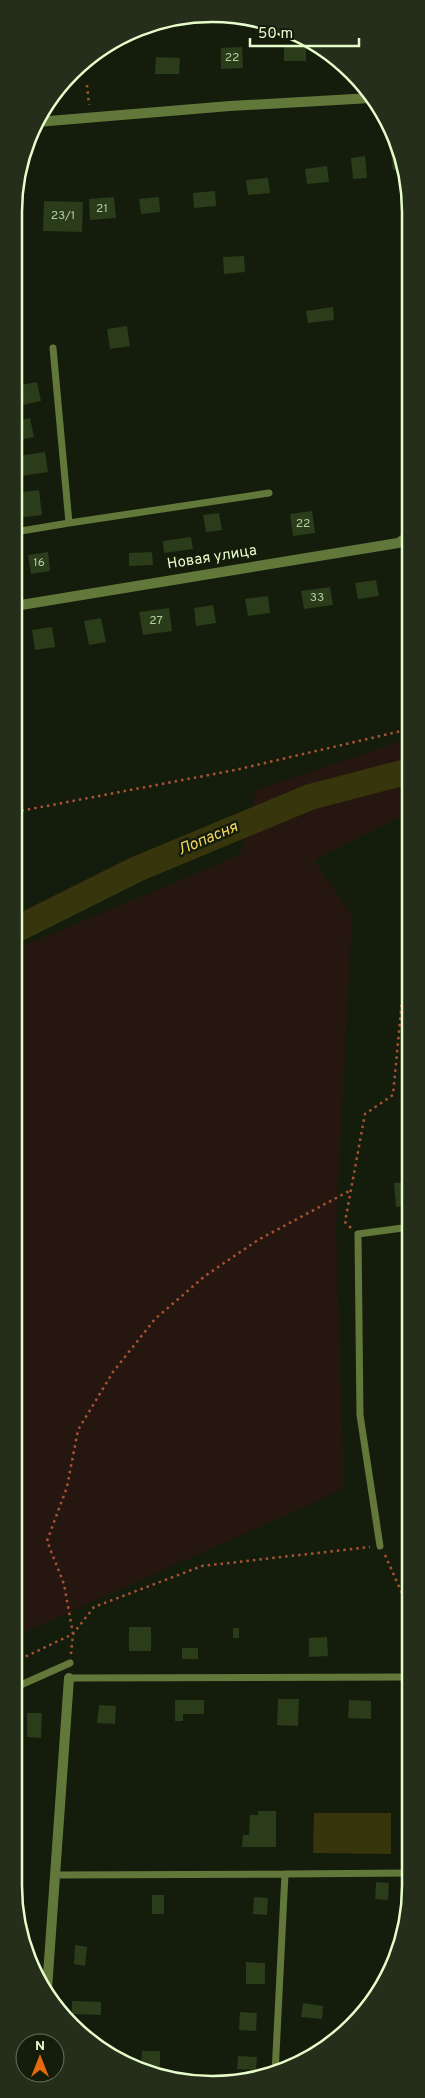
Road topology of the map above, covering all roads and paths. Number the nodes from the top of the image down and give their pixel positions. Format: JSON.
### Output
{"nodes":[{"id":1,"x":87,"y":85,"type":"dead end"},
{"id":2,"x":364,"y":98,"type":"edge"},
{"id":3,"x":91,"y":116,"type":"junction"},
{"id":4,"x":46,"y":121,"type":"edge"},
{"id":5,"x":53,"y":348,"type":"dead end"},
{"id":6,"x":269,"y":493,"type":"dead end"},
{"id":7,"x":69,"y":523,"type":"junction"},
{"id":8,"x":22,"y":531,"type":"edge"},
{"id":9,"x":402,"y":540,"type":"edge"},
{"id":10,"x":22,"y":605,"type":"edge"},
{"id":11,"x":402,"y":731,"type":"edge"},
{"id":12,"x":22,"y":811,"type":"edge"},
{"id":13,"x":402,"y":1000,"type":"edge"},
{"id":14,"x":351,"y":1190,"type":"junction"},
{"id":15,"x":402,"y":1228,"type":"edge"},
{"id":16,"x":358,"y":1234,"type":"junction"},
{"id":17,"x":380,"y":1546,"type":"junction"},
{"id":18,"x":402,"y":1594,"type":"edge"},
{"id":19,"x":73,"y":1634,"type":"junction"},
{"id":20,"x":22,"y":1658,"type":"edge"},
{"id":21,"x":70,"y":1663,"type":"joint"},
{"id":22,"x":402,"y":1677,"type":"edge"},
{"id":23,"x":69,"y":1678,"type":"joint"},
{"id":24,"x":22,"y":1684,"type":"edge"},
{"id":25,"x":285,"y":1874,"type":"junction"},
{"id":26,"x":402,"y":1874,"type":"edge"},
{"id":27,"x":55,"y":1875,"type":"junction"},
{"id":28,"x":49,"y":1981,"type":"edge"},
{"id":29,"x":275,"y":2064,"type":"edge"}],
"edges":[{"from":1,"to":3,"type":"path"},
{"from":2,"to":3,"type":"street"},
{"from":3,"to":4,"type":"street"},
{"from":5,"to":7,"type":"lane"},
{"from":6,"to":7,"type":"lane"},
{"from":7,"to":8,"type":"lane"},
{"from":9,"to":10,"type":"street","name":"Новая улица"},
{"from":11,"to":12,"type":"path"},
{"from":13,"to":14,"type":"path"},
{"from":14,"to":16,"type":"path"},
{"from":14,"to":19,"type":"path"},
{"from":15,"to":16,"type":"lane"},
{"from":16,"to":17,"type":"lane"},
{"from":17,"to":18,"type":"path"},
{"from":17,"to":19,"type":"path"},
{"from":19,"to":20,"type":"path"},
{"from":19,"to":21,"type":"path"},
{"from":21,"to":24,"type":"lane"},
{"from":22,"to":23,"type":"lane"},
{"from":23,"to":27,"type":"street"},
{"from":25,"to":26,"type":"lane"},
{"from":25,"to":27,"type":"lane"},
{"from":25,"to":29,"type":"lane"},
{"from":27,"to":28,"type":"street"}]}
